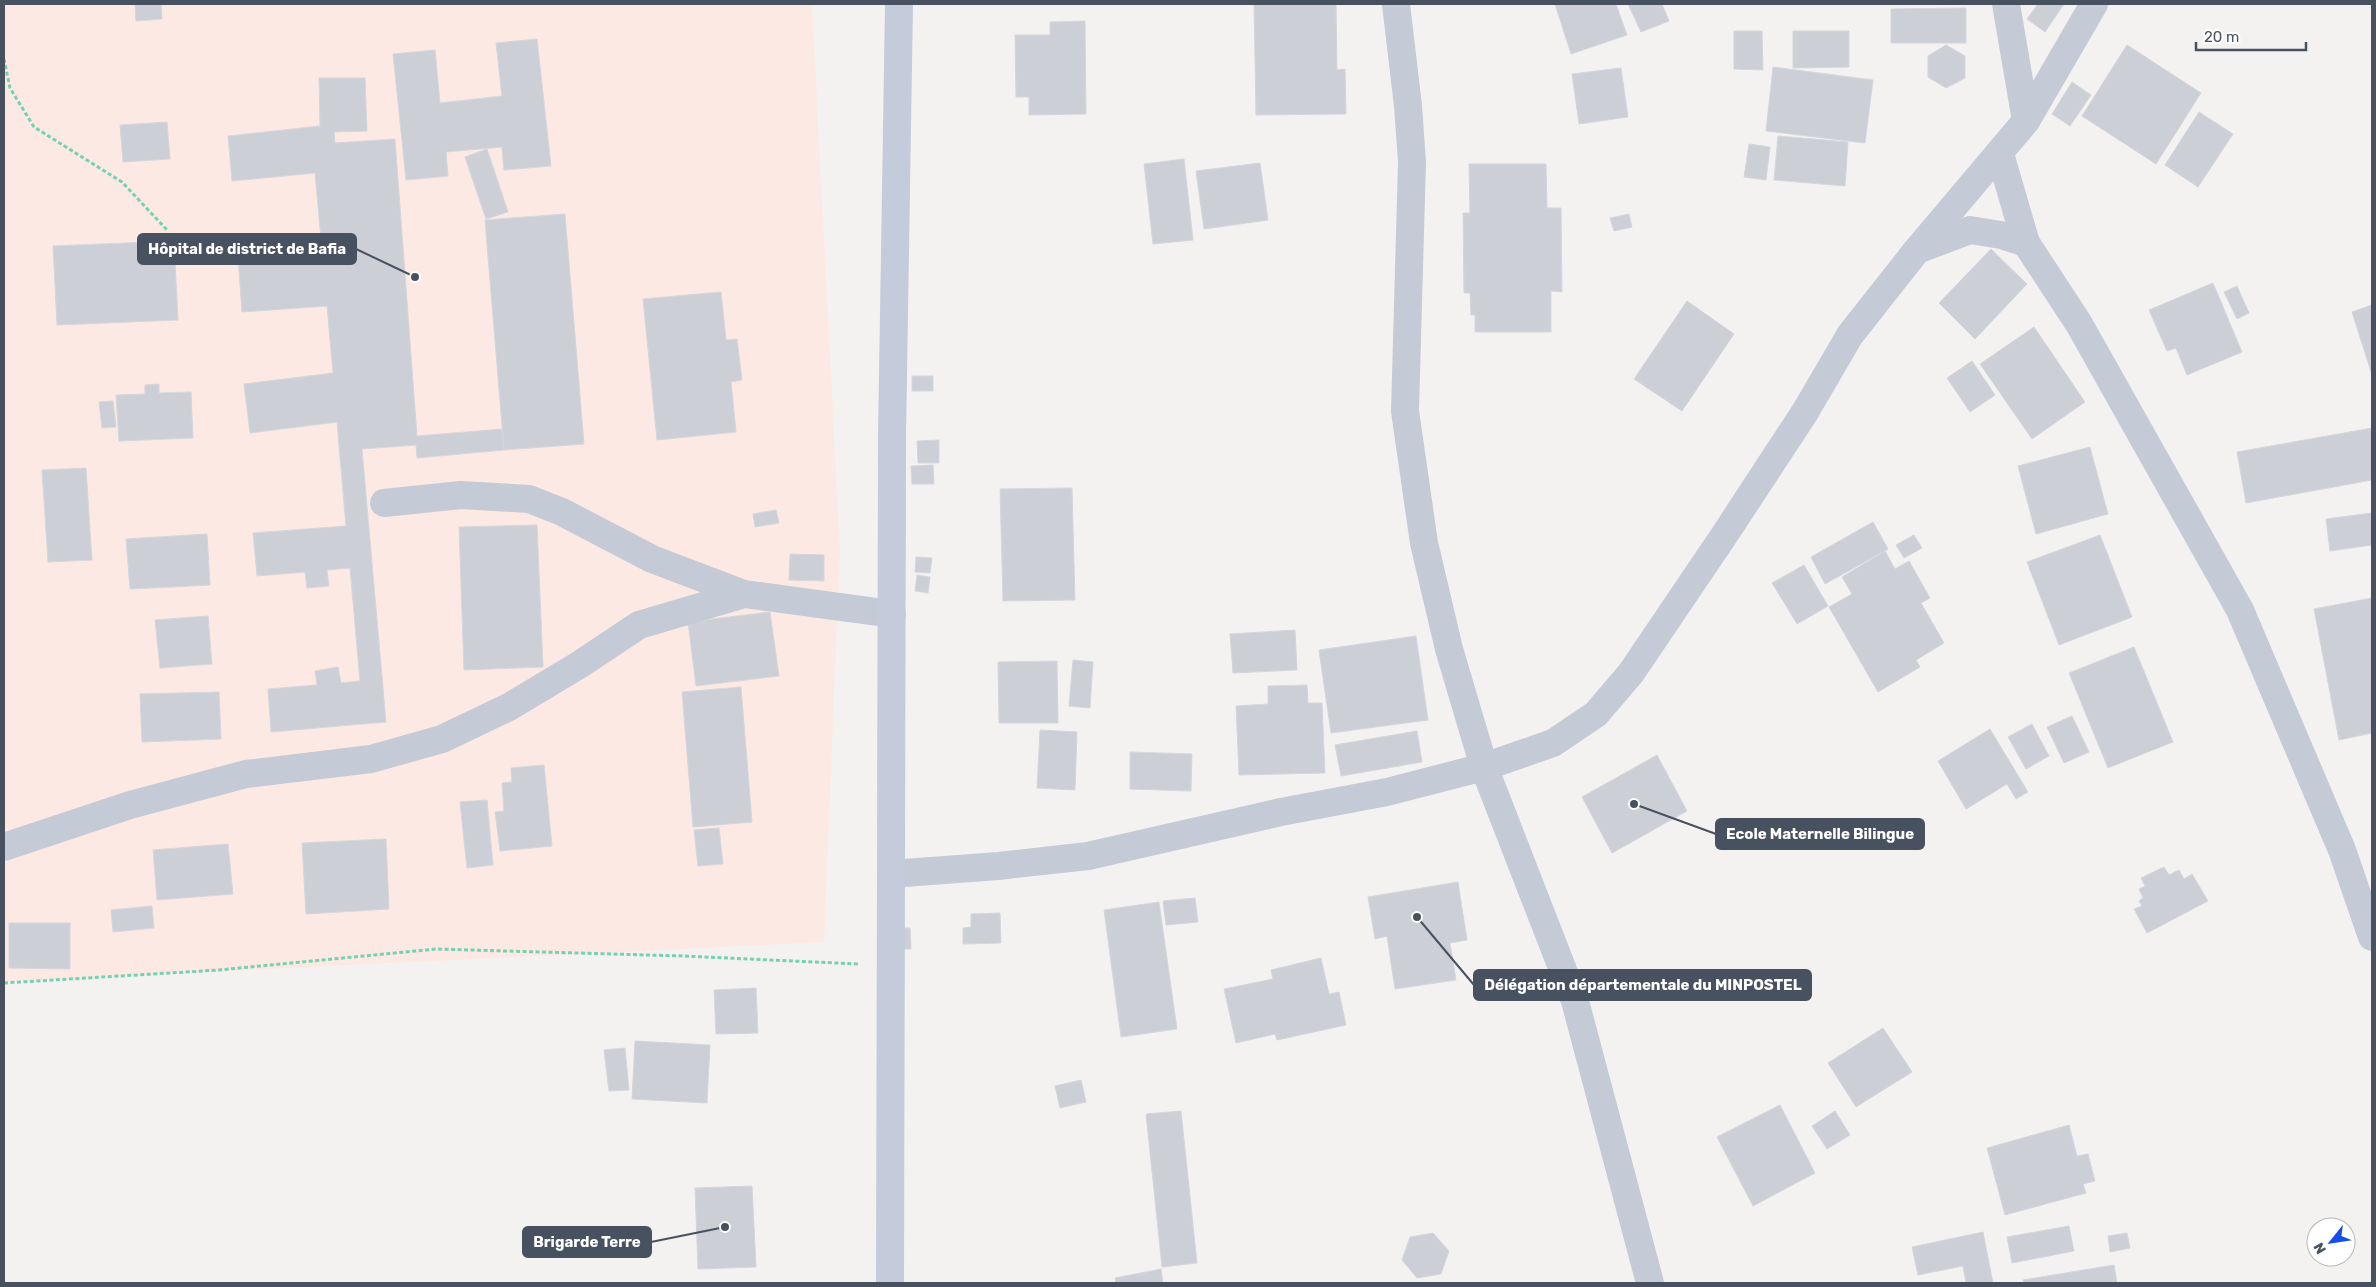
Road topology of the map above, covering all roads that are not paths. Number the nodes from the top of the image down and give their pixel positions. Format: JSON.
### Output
{"nodes":[{"id":1,"x":899,"y":4,"type":"edge"},
{"id":2,"x":1396,"y":4,"type":"edge"},
{"id":3,"x":2006,"y":4,"type":"edge"},
{"id":4,"x":2094,"y":4,"type":"edge"},
{"id":5,"x":2026,"y":121,"type":"junction"},
{"id":6,"x":2000,"y":154,"type":"junction"},
{"id":7,"x":2026,"y":243,"type":"junction"},
{"id":8,"x":1917,"y":250,"type":"junction"},
{"id":9,"x":384,"y":504,"type":"dead end"},
{"id":10,"x":744,"y":594,"type":"junction"},
{"id":11,"x":892,"y":614,"type":"junction"},
{"id":12,"x":1484,"y":767,"type":"junction"},
{"id":13,"x":4,"y":847,"type":"edge"},
{"id":14,"x":891,"y":874,"type":"junction"},
{"id":15,"x":2372,"y":937,"type":"edge"},
{"id":16,"x":890,"y":1283,"type":"edge"},
{"id":17,"x":1650,"y":1283,"type":"edge"}],
"edges":[{"from":1,"to":11,"type":"main road"},
{"from":2,"to":12,"type":"street"},
{"from":3,"to":5,"type":"street"},
{"from":4,"to":5,"type":"street"},
{"from":5,"to":6,"type":"street"},
{"from":6,"to":7,"type":"street"},
{"from":6,"to":8,"type":"street"},
{"from":7,"to":8,"type":"street"},
{"from":7,"to":15,"type":"street"},
{"from":8,"to":12,"type":"street"},
{"from":9,"to":10,"type":"street"},
{"from":10,"to":11,"type":"street"},
{"from":10,"to":13,"type":"street"},
{"from":11,"to":14,"type":"main road"},
{"from":12,"to":14,"type":"street"},
{"from":12,"to":17,"type":"street"},
{"from":14,"to":16,"type":"main road"}]}
